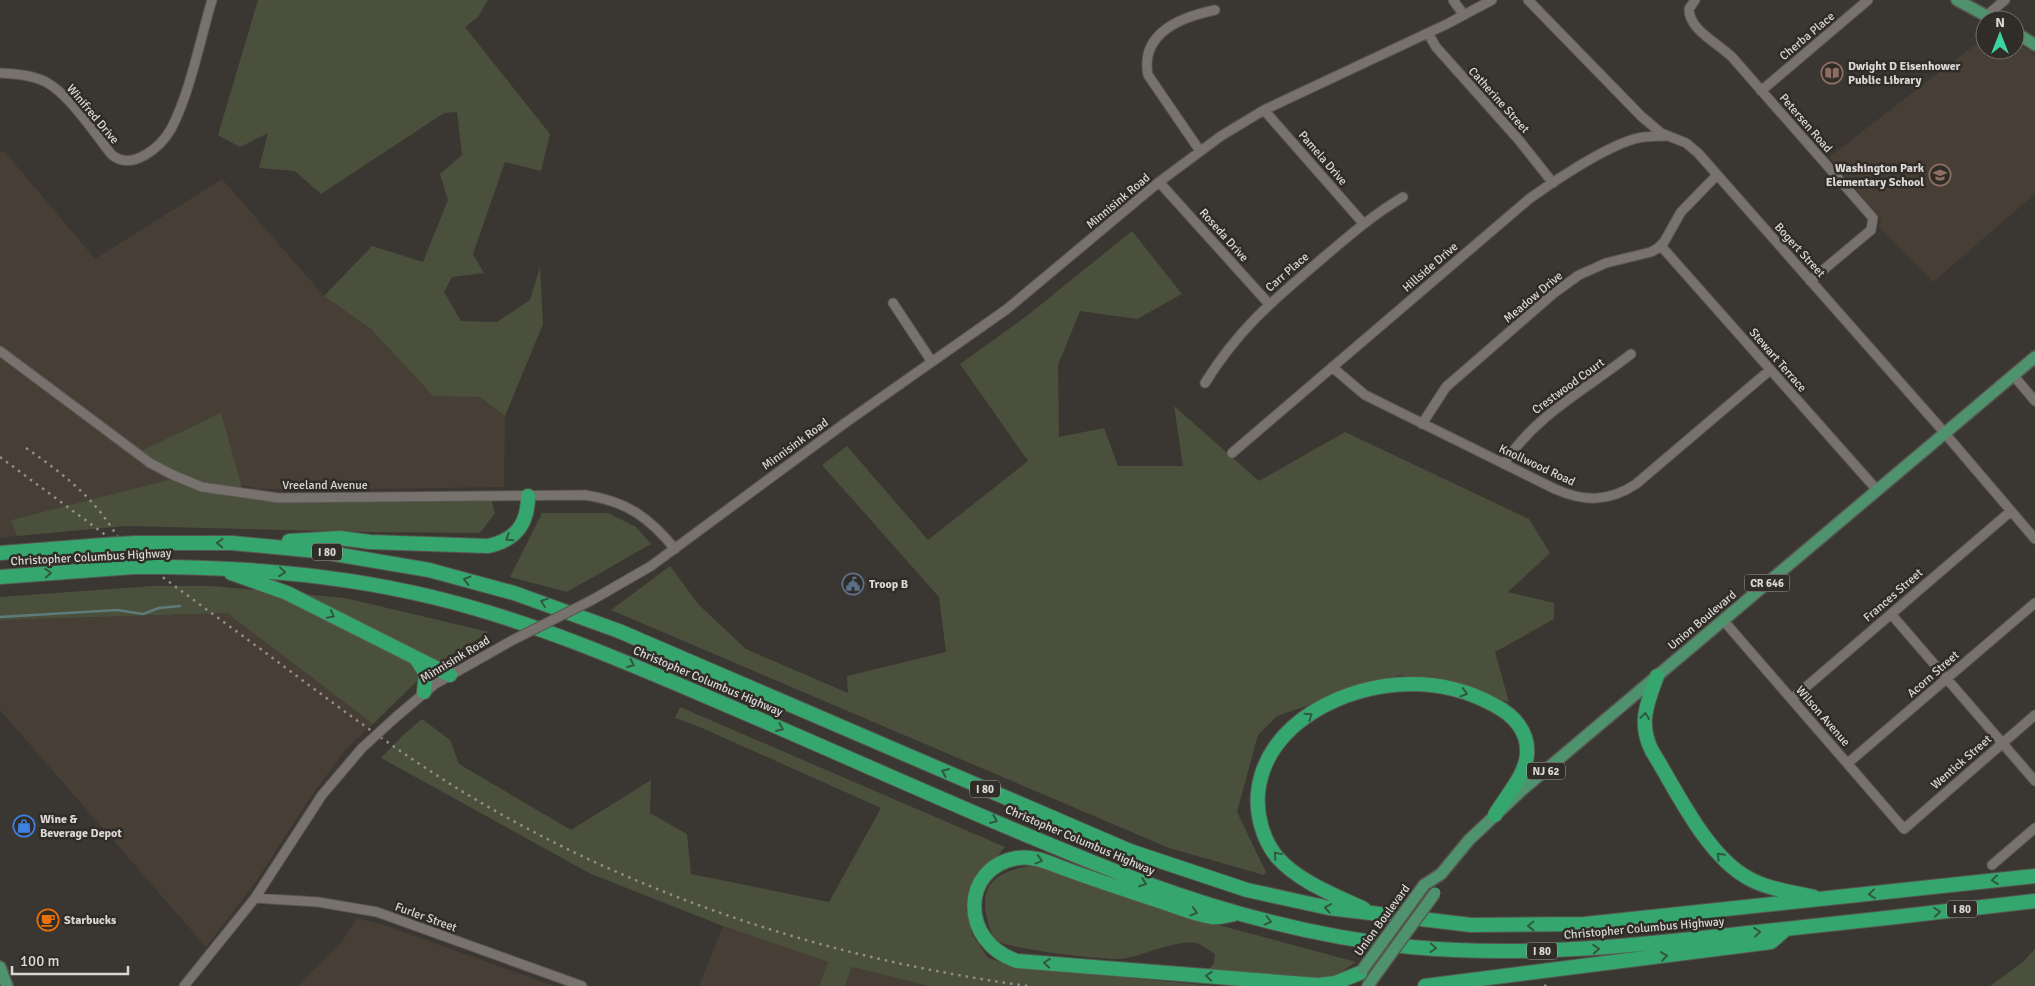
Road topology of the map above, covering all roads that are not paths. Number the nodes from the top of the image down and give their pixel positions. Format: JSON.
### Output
{"nodes":[{"id":1,"x":212,"y":0,"type":"edge"},
{"id":2,"x":1453,"y":0,"type":"edge"},
{"id":3,"x":1492,"y":0,"type":"edge"},
{"id":4,"x":1528,"y":0,"type":"edge"},
{"id":5,"x":1695,"y":0,"type":"edge"},
{"id":6,"x":1868,"y":0,"type":"edge"},
{"id":7,"x":1957,"y":0,"type":"edge"},
{"id":8,"x":2005,"y":0,"type":"edge"},
{"id":9,"x":1215,"y":10,"type":"dead end"},
{"id":10,"x":1975,"y":10,"type":"edge"},
{"id":11,"x":1997,"y":10,"type":"edge"},
{"id":12,"x":1464,"y":15,"type":"junction"},
{"id":13,"x":1428,"y":33,"type":"junction"},
{"id":14,"x":0,"y":73,"type":"edge"},
{"id":15,"x":1762,"y":91,"type":"junction"},
{"id":16,"x":1264,"y":110,"type":"junction"},
{"id":17,"x":1665,"y":136,"type":"junction"},
{"id":18,"x":1200,"y":151,"type":"junction"},
{"id":19,"x":1717,"y":175,"type":"junction"},
{"id":20,"x":1159,"y":182,"type":"junction"},
{"id":21,"x":1553,"y":182,"type":"junction"},
{"id":22,"x":1403,"y":198,"type":"dead end"},
{"id":23,"x":1363,"y":223,"type":"junction"},
{"id":24,"x":1661,"y":246,"type":"junction"},
{"id":25,"x":1810,"y":281,"type":"junction"},
{"id":26,"x":893,"y":303,"type":"dead end"},
{"id":27,"x":1269,"y":304,"type":"junction"},
{"id":28,"x":0,"y":351,"type":"edge"},
{"id":29,"x":1631,"y":354,"type":"dead end"},
{"id":30,"x":2035,"y":357,"type":"edge"},
{"id":31,"x":932,"y":362,"type":"junction"},
{"id":32,"x":1332,"y":367,"type":"junction"},
{"id":33,"x":1770,"y":370,"type":"junction"},
{"id":34,"x":2013,"y":375,"type":"junction"},
{"id":35,"x":1205,"y":383,"type":"dead end"},
{"id":36,"x":2035,"y":401,"type":"edge"},
{"id":37,"x":1422,"y":424,"type":"junction"},
{"id":38,"x":1945,"y":433,"type":"junction"},
{"id":39,"x":1232,"y":453,"type":"dead end"},
{"id":40,"x":1504,"y":464,"type":"junction"},
{"id":41,"x":1877,"y":490,"type":"junction"},
{"id":42,"x":528,"y":496,"type":"junction"},
{"id":43,"x":2010,"y":510,"type":"junction"},
{"id":44,"x":2035,"y":539,"type":"edge"},
{"id":45,"x":244,"y":544,"type":"junction"},
{"id":46,"x":675,"y":549,"type":"junction"},
{"id":47,"x":0,"y":553,"type":"edge"},
{"id":48,"x":216,"y":568,"type":"junction"},
{"id":49,"x":0,"y":577,"type":"edge"},
{"id":50,"x":2035,"y":603,"type":"edge"},
{"id":51,"x":1891,"y":614,"type":"junction"},
{"id":52,"x":1723,"y":620,"type":"junction"},
{"id":53,"x":410,"y":655,"type":"junction"},
{"id":54,"x":450,"y":675,"type":"junction"},
{"id":55,"x":1657,"y":676,"type":"junction"},
{"id":56,"x":1947,"y":678,"type":"junction"},
{"id":57,"x":424,"y":692,"type":"junction"},
{"id":58,"x":1792,"y":699,"type":"junction"},
{"id":59,"x":2035,"y":715,"type":"edge"},
{"id":60,"x":2002,"y":743,"type":"junction"},
{"id":61,"x":1848,"y":763,"type":"junction"},
{"id":62,"x":2035,"y":781,"type":"edge"},
{"id":63,"x":1495,"y":815,"type":"junction"},
{"id":64,"x":1904,"y":828,"type":"joint"},
{"id":65,"x":2035,"y":828,"type":"edge"},
{"id":66,"x":1992,"y":865,"type":"dead end"},
{"id":67,"x":1441,"y":874,"type":"junction"},
{"id":68,"x":2035,"y":876,"type":"edge"},
{"id":69,"x":255,"y":898,"type":"junction"},
{"id":70,"x":1823,"y":900,"type":"junction"},
{"id":71,"x":2035,"y":901,"type":"edge"},
{"id":72,"x":1238,"y":913,"type":"junction"},
{"id":73,"x":1376,"y":915,"type":"junction"},
{"id":74,"x":1786,"y":929,"type":"junction"},
{"id":75,"x":0,"y":967,"type":"edge"},
{"id":76,"x":1361,"y":971,"type":"junction"},
{"id":77,"x":1371,"y":982,"type":"edge"},
{"id":78,"x":7,"y":986,"type":"edge"},
{"id":79,"x":184,"y":986,"type":"edge"},
{"id":80,"x":582,"y":986,"type":"edge"},
{"id":81,"x":1350,"y":986,"type":"edge"},
{"id":82,"x":1425,"y":986,"type":"edge"}],
"edges":[{"from":1,"to":14,"type":"street","name":"Winifred Drive"},
{"from":2,"to":12,"type":"street"},
{"from":3,"to":12,"type":"street","name":"Minnisink Road"},
{"from":4,"to":17,"type":"street","name":"Bogert Street"},
{"from":5,"to":15,"type":"street","name":"Petersen Road"},
{"from":6,"to":15,"type":"street","name":"Cherba Place"},
{"from":7,"to":10,"type":"main road"},
{"from":8,"to":11,"type":"street"},
{"from":9,"to":18,"type":"street"},
{"from":12,"to":13,"type":"street","name":"Minnisink Road"},
{"from":13,"to":16,"type":"street","name":"Minnisink Road"},
{"from":13,"to":21,"type":"street","name":"Catherine Street"},
{"from":15,"to":25,"type":"street","name":"Petersen Road"},
{"from":16,"to":18,"type":"street","name":"Minnisink Road"},
{"from":16,"to":23,"type":"street","name":"Pamela Drive"},
{"from":17,"to":19,"type":"street","name":"Bogert Street"},
{"from":17,"to":21,"type":"street","name":"Hillside Drive"},
{"from":18,"to":20,"type":"street","name":"Minnisink Road"},
{"from":19,"to":24,"type":"street"},
{"from":19,"to":25,"type":"street","name":"Bogert Street"},
{"from":20,"to":27,"type":"street","name":"Roseda Drive"},
{"from":20,"to":31,"type":"street","name":"Minnisink Road"},
{"from":21,"to":32,"type":"street","name":"Hillside Drive"},
{"from":22,"to":23,"type":"street","name":"Carr Place"},
{"from":23,"to":27,"type":"street","name":"Carr Place"},
{"from":24,"to":33,"type":"street","name":"Stewart Terrace"},
{"from":24,"to":37,"type":"street","name":"Meadow Drive"},
{"from":25,"to":38,"type":"street","name":"Bogert Street"},
{"from":26,"to":31,"type":"street"},
{"from":27,"to":35,"type":"street","name":"Carr Place"},
{"from":28,"to":42,"type":"street","name":"Vreeland Avenue"},
{"from":29,"to":40,"type":"street","name":"Crestwood Court"},
{"from":30,"to":34,"type":"main road","name":"Union Boulevard","number":"CR 646"},
{"from":31,"to":46,"type":"street","name":"Minnisink Road"},
{"from":32,"to":37,"type":"street","name":"Knollwood Road"},
{"from":32,"to":39,"type":"street","name":"Hillside Drive"},
{"from":33,"to":40,"type":"street","name":"Knollwood Road"},
{"from":33,"to":41,"type":"street","name":"Stewart Terrace"},
{"from":34,"to":36,"type":"street"},
{"from":34,"to":38,"type":"main road","name":"Union Boulevard","number":"CR 646"},
{"from":37,"to":40,"type":"street","name":"Knollwood Road"},
{"from":38,"to":41,"type":"main road","name":"Union Boulevard","number":"CR 646"},
{"from":38,"to":43,"type":"street","name":"Bogert Street"},
{"from":41,"to":52,"type":"main road","name":"Union Boulevard","number":"CR 646"},
{"from":42,"to":45,"type":"highway","one_way":true},
{"from":42,"to":46,"type":"street","name":"Vreeland Avenue"},
{"from":43,"to":44,"type":"street","name":"Bogert Street"},
{"from":43,"to":51,"type":"street","name":"Frances Street"},
{"from":45,"to":47,"type":"highway","name":"Christopher Columbus Highway","number":"I 80","one_way":true,"bridge":true},
{"from":73,"to":45,"type":"highway","name":"Christopher Columbus Highway","number":"I 80","one_way":true},
{"from":46,"to":54,"type":"street","name":"Minnisink Road","bridge":true},
{"from":49,"to":48,"type":"highway","name":"Christopher Columbus Highway","number":"I 80","one_way":true,"bridge":true},
{"from":48,"to":53,"type":"highway","one_way":true},
{"from":48,"to":72,"type":"highway","name":"Christopher Columbus Highway","number":"I 80","one_way":true},
{"from":50,"to":56,"type":"street","name":"Acorn Street"},
{"from":51,"to":56,"type":"street"},
{"from":51,"to":58,"type":"street","name":"Frances Street"},
{"from":52,"to":55,"type":"main road","name":"Union Boulevard","number":"CR 646"},
{"from":52,"to":58,"type":"street","name":"Wilson Avenue"},
{"from":53,"to":54,"type":"highway"},
{"from":53,"to":57,"type":"highway"},
{"from":54,"to":57,"type":"street","name":"Minnisink Road"},
{"from":55,"to":63,"type":"main road","name":"Union Boulevard","number":"NJ 62"},
{"from":70,"to":55,"type":"highway","one_way":true},
{"from":56,"to":60,"type":"street"},
{"from":56,"to":61,"type":"street","name":"Acorn Street"},
{"from":57,"to":69,"type":"street","name":"Minnisink Road","bridge":true},
{"from":58,"to":61,"type":"street","name":"Wilson Avenue"},
{"from":59,"to":60,"type":"street","name":"Wentick Street"},
{"from":60,"to":62,"type":"street"},
{"from":60,"to":64,"type":"street","name":"Wentick Street"},
{"from":61,"to":64,"type":"street","name":"Wilson Avenue"},
{"from":63,"to":67,"type":"main road","name":"Union Boulevard","number":"NJ 62"},
{"from":73,"to":63,"type":"highway","one_way":true},
{"from":65,"to":66,"type":"street"},
{"from":67,"to":76,"type":"main road","name":"Union Boulevard","number":"NJ 62","bridge":true},
{"from":67,"to":77,"type":"main road","name":"Union Boulevard","number":"NJ 62","bridge":true},
{"from":68,"to":70,"type":"highway","name":"Christopher Columbus Highway","number":"I 80","one_way":true},
{"from":69,"to":79,"type":"street","name":"Minnisink Road"},
{"from":69,"to":80,"type":"street","name":"Furler Street"},
{"from":70,"to":73,"type":"highway","name":"Christopher Columbus Highway","number":"I 80","one_way":true},
{"from":74,"to":71,"type":"highway","name":"Christopher Columbus Highway","number":"I 80","one_way":true},
{"from":72,"to":74,"type":"highway","name":"Christopher Columbus Highway","number":"I 80","one_way":true},
{"from":76,"to":72,"type":"highway","one_way":true},
{"from":82,"to":74,"type":"highway","one_way":true},
{"from":75,"to":78,"type":"main road"},
{"from":76,"to":81,"type":"main road","name":"Union Boulevard","number":"NJ 62"}]}
